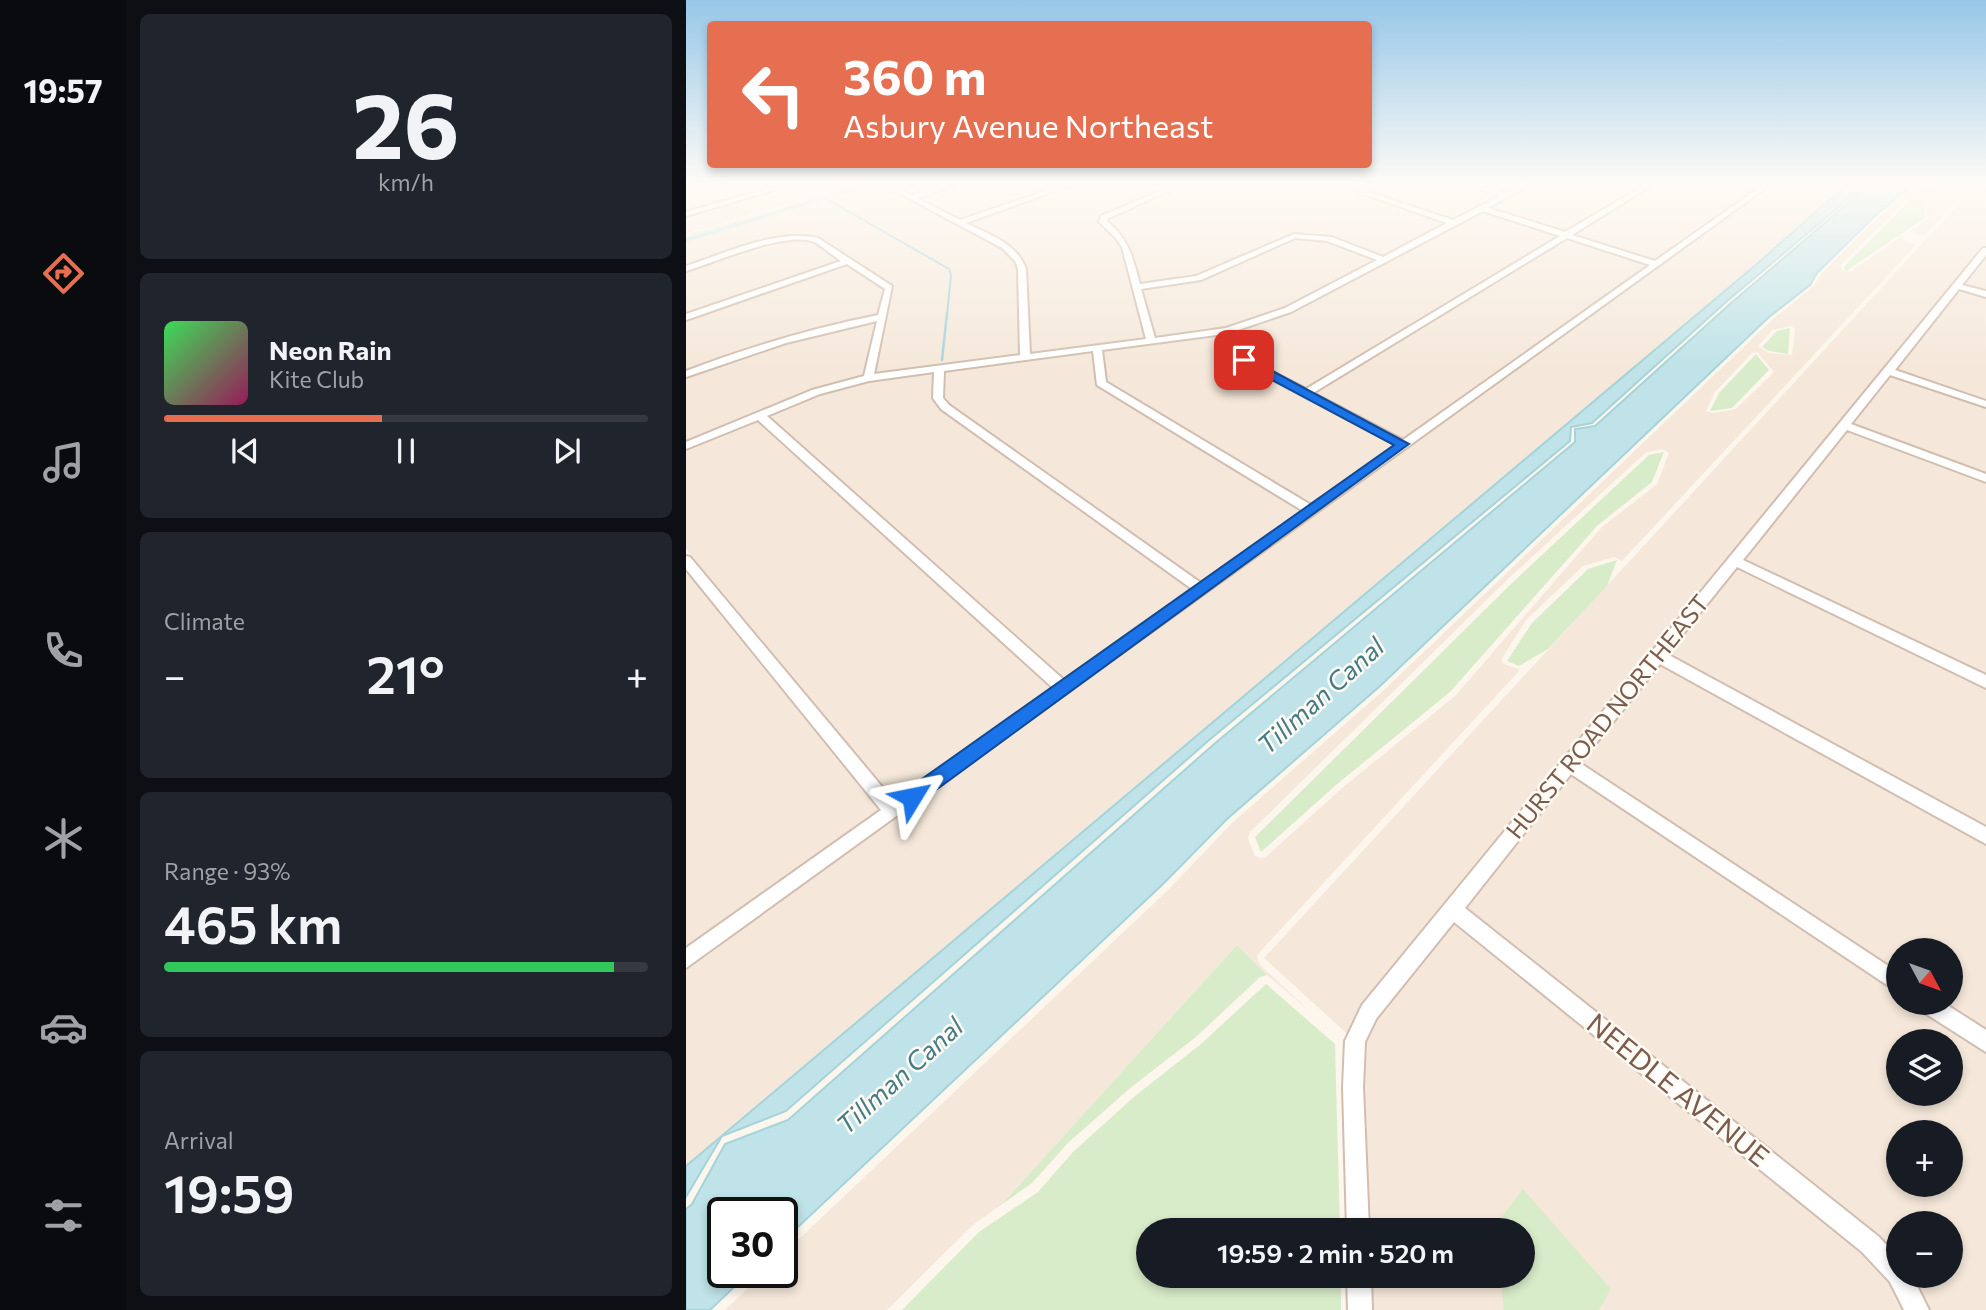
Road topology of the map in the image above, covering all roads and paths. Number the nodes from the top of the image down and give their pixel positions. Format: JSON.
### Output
{"nodes":[{"id":1,"x":764,"y":246,"type":"edge"},
{"id":2,"x":825,"y":246,"type":"edge"},
{"id":3,"x":1005,"y":246,"type":"edge"},
{"id":4,"x":1125,"y":246,"type":"edge"},
{"id":5,"x":1271,"y":246,"type":"edge"},
{"id":6,"x":1347,"y":246,"type":"edge"},
{"id":7,"x":1410,"y":246,"type":"edge"},
{"id":8,"x":1548,"y":246,"type":"edge"},
{"id":9,"x":1600,"y":246,"type":"edge"},
{"id":10,"x":1680,"y":246,"type":"edge"},
{"id":11,"x":1986,"y":250,"type":"edge"},
{"id":12,"x":1384,"y":260,"type":"junction"},
{"id":13,"x":848,"y":261,"type":"junction"},
{"id":14,"x":1655,"y":264,"type":"junction"},
{"id":15,"x":686,"y":269,"type":"edge"},
{"id":16,"x":1956,"y":286,"type":"junction"},
{"id":17,"x":1138,"y":287,"type":"junction"},
{"id":18,"x":1986,"y":294,"type":"edge"},
{"id":19,"x":686,"y":317,"type":"edge"},
{"id":20,"x":881,"y":317,"type":"junction"},
{"id":21,"x":1227,"y":331,"type":"junction"},
{"id":22,"x":1151,"y":341,"type":"junction"},
{"id":23,"x":1097,"y":349,"type":"junction"},
{"id":24,"x":1025,"y":358,"type":"junction"},
{"id":25,"x":939,"y":368,"type":"junction"},
{"id":26,"x":1889,"y":371,"type":"junction"},
{"id":27,"x":686,"y":374,"type":"edge"},
{"id":28,"x":868,"y":378,"type":"junction"},
{"id":29,"x":1305,"y":394,"type":"junction"},
{"id":30,"x":1986,"y":404,"type":"edge"},
{"id":31,"x":760,"y":415,"type":"junction"},
{"id":32,"x":1844,"y":425,"type":"junction"},
{"id":33,"x":1403,"y":444,"type":"junction"},
{"id":34,"x":686,"y":446,"type":"edge"},
{"id":35,"x":1986,"y":478,"type":"edge"},
{"id":36,"x":1310,"y":510,"type":"junction"},
{"id":37,"x":686,"y":560,"type":"edge"},
{"id":38,"x":1735,"y":561,"type":"junction"},
{"id":39,"x":1202,"y":589,"type":"junction"},
{"id":40,"x":1658,"y":656,"type":"junction"},
{"id":41,"x":1986,"y":682,"type":"edge"},
{"id":42,"x":1063,"y":688,"type":"junction"},
{"id":43,"x":1569,"y":764,"type":"junction"},
{"id":44,"x":892,"y":811,"type":"junction"},
{"id":45,"x":1986,"y":836,"type":"edge"},
{"id":46,"x":1452,"y":909,"type":"junction"},
{"id":47,"x":686,"y":960,"type":"edge"},
{"id":48,"x":1886,"y":975,"type":"edge"},
{"id":49,"x":1945,"y":1015,"type":"edge"},
{"id":50,"x":1986,"y":1042,"type":"edge"},
{"id":51,"x":1358,"y":1218,"type":"edge"},
{"id":52,"x":1886,"y":1262,"type":"edge"},
{"id":53,"x":1359,"y":1288,"type":"edge"},
{"id":54,"x":1905,"y":1288,"type":"edge"},
{"id":55,"x":1360,"y":1310,"type":"edge"},
{"id":56,"x":1917,"y":1310,"type":"edge"}],
"edges":[{"from":1,"to":15,"type":"street"},
{"from":2,"to":13,"type":"street"},
{"from":3,"to":24,"type":"street"},
{"from":4,"to":17,"type":"street"},
{"from":5,"to":17,"type":"street"},
{"from":6,"to":12,"type":"street"},
{"from":7,"to":12,"type":"street"},
{"from":8,"to":29,"type":"street"},
{"from":9,"to":14,"type":"street"},
{"from":10,"to":14,"type":"street"},
{"from":11,"to":16,"type":"street","name":"HURST ROAD NORTHEAST"},
{"from":12,"to":21,"type":"street"},
{"from":13,"to":19,"type":"street"},
{"from":13,"to":20,"type":"street"},
{"from":14,"to":33,"type":"street"},
{"from":16,"to":18,"type":"street"},
{"from":16,"to":26,"type":"street","name":"HURST ROAD NORTHEAST"},
{"from":17,"to":22,"type":"street"},
{"from":20,"to":27,"type":"street"},
{"from":20,"to":28,"type":"street"},
{"from":21,"to":22,"type":"street"},
{"from":21,"to":29,"type":"street"},
{"from":22,"to":23,"type":"street"},
{"from":23,"to":24,"type":"street"},
{"from":23,"to":36,"type":"street"},
{"from":24,"to":25,"type":"street"},
{"from":25,"to":28,"type":"street"},
{"from":25,"to":39,"type":"street"},
{"from":26,"to":30,"type":"street"},
{"from":26,"to":32,"type":"street","name":"HURST ROAD NORTHEAST"},
{"from":28,"to":31,"type":"street"},
{"from":29,"to":33,"type":"street"},
{"from":31,"to":34,"type":"street"},
{"from":31,"to":42,"type":"street"},
{"from":32,"to":35,"type":"street"},
{"from":32,"to":38,"type":"street","name":"HURST ROAD NORTHEAST"},
{"from":33,"to":36,"type":"street"},
{"from":36,"to":39,"type":"street"},
{"from":37,"to":44,"type":"street"},
{"from":38,"to":40,"type":"street","name":"HURST ROAD NORTHEAST"},
{"from":38,"to":41,"type":"street"},
{"from":39,"to":42,"type":"street"},
{"from":40,"to":43,"type":"street","name":"HURST ROAD NORTHEAST"},
{"from":40,"to":45,"type":"street"},
{"from":42,"to":44,"type":"street"},
{"from":43,"to":46,"type":"street","name":"HURST ROAD NORTHEAST"},
{"from":43,"to":48,"type":"street"},
{"from":44,"to":47,"type":"street"},
{"from":46,"to":51,"type":"street","name":"HURST ROAD NORTHEAST"},
{"from":46,"to":52,"type":"street","name":"NEEDLE AVENUE"},
{"from":49,"to":50,"type":"street"},
{"from":53,"to":55,"type":"street"},
{"from":54,"to":56,"type":"street","name":"NEEDLE AVENUE"}]}
